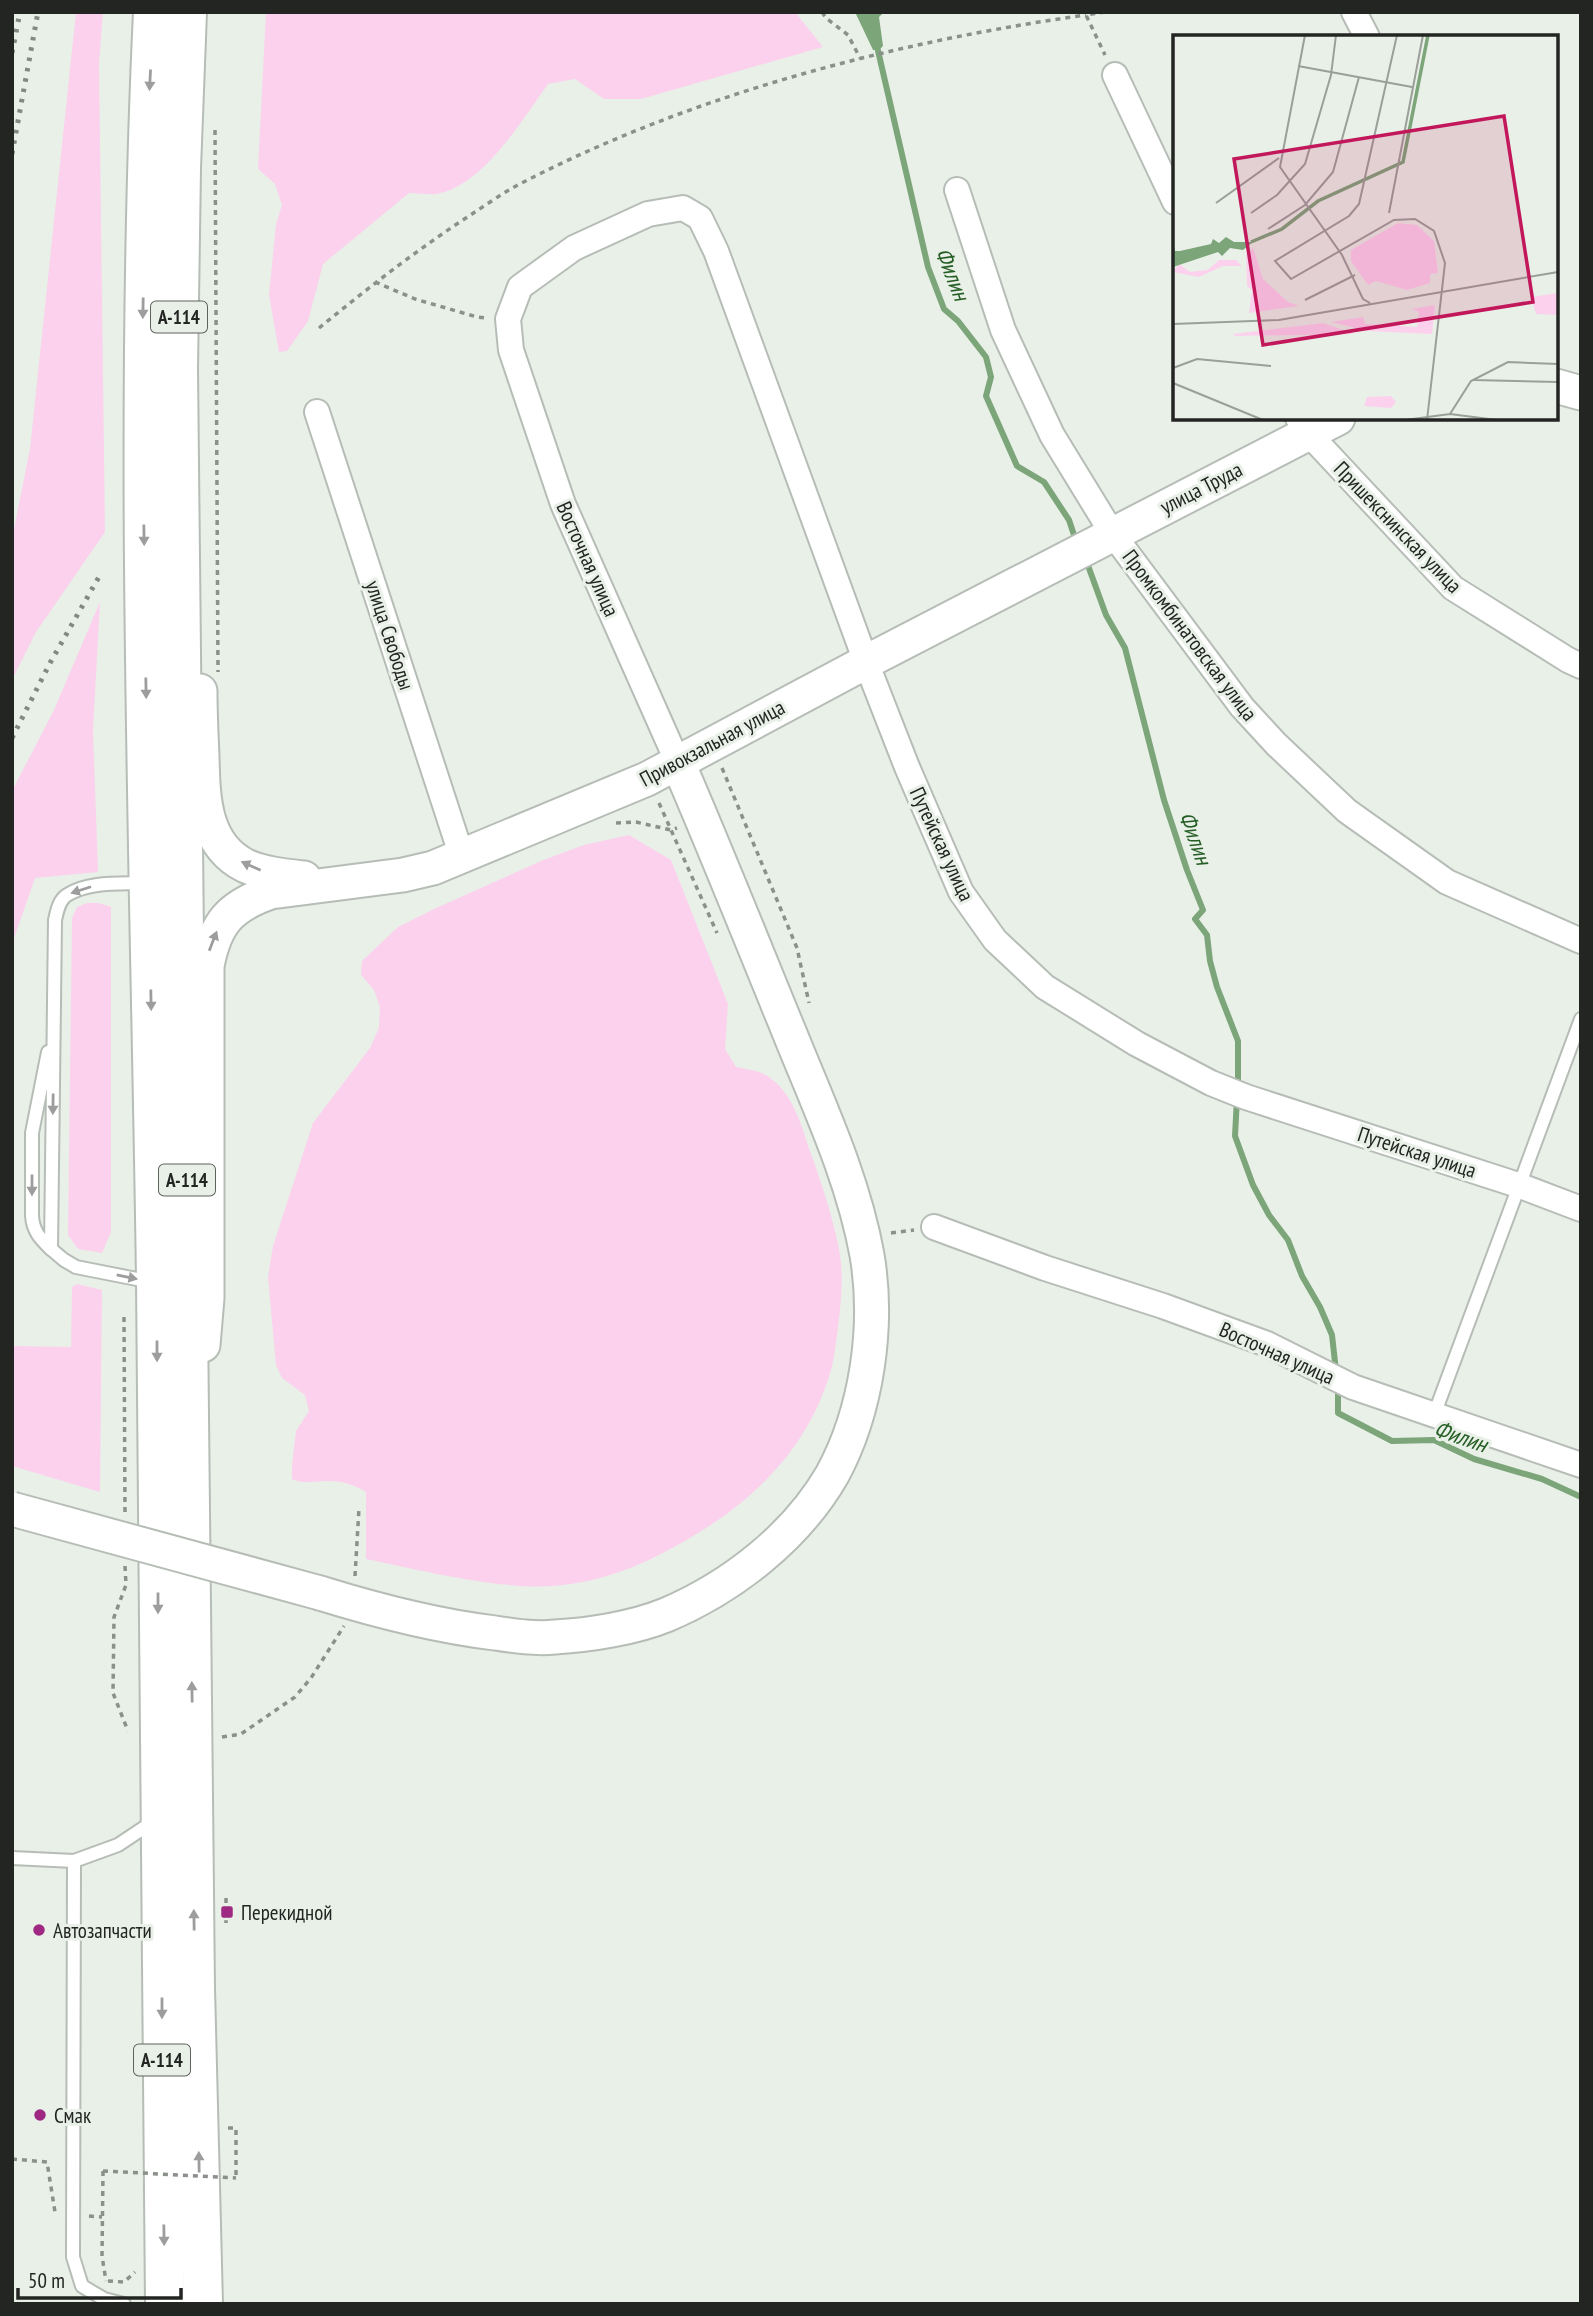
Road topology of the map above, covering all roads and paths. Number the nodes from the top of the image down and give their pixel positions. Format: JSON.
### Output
{"nodes":[{"id":1,"x":153,"y":12,"type":"edge"},
{"id":2,"x":190,"y":12,"type":"edge"},
{"id":3,"x":822,"y":12,"type":"edge"},
{"id":4,"x":1105,"y":12,"type":"edge"},
{"id":5,"x":1354,"y":12,"type":"edge"},
{"id":6,"x":1086,"y":15,"type":"junction"},
{"id":7,"x":1366,"y":35,"type":"edge"},
{"id":8,"x":860,"y":58,"type":"junction"},
{"id":9,"x":1115,"y":75,"type":"joint"},
{"id":10,"x":215,"y":124,"type":"dead end"},
{"id":11,"x":957,"y":190,"type":"dead end"},
{"id":12,"x":1173,"y":198,"type":"edge"},
{"id":13,"x":375,"y":282,"type":"junction"},
{"id":14,"x":508,"y":319,"type":"junction"},
{"id":15,"x":319,"y":328,"type":"dead end"},
{"id":16,"x":1558,"y":387,"type":"edge"},
{"id":17,"x":1581,"y":393,"type":"edge"},
{"id":18,"x":317,"y":412,"type":"dead end"},
{"id":19,"x":1329,"y":420,"type":"edge"},
{"id":20,"x":1303,"y":426,"type":"edge"},
{"id":21,"x":1090,"y":546,"type":"junction"},
{"id":22,"x":866,"y":662,"type":"junction"},
{"id":23,"x":1581,"y":666,"type":"edge"},
{"id":24,"x":218,"y":683,"type":"dead end"},
{"id":25,"x":678,"y":763,"type":"junction"},
{"id":26,"x":729,"y":782,"type":"dead end"},
{"id":27,"x":663,"y":813,"type":"dead end"},
{"id":28,"x":612,"y":824,"type":"dead end"},
{"id":29,"x":671,"y":830,"type":"junction"},
{"id":30,"x":462,"y":858,"type":"junction"},
{"id":31,"x":148,"y":883,"type":"junction"},
{"id":32,"x":341,"y":883,"type":"junction"},
{"id":33,"x":1581,"y":941,"type":"edge"},
{"id":34,"x":722,"y":944,"type":"dead end"},
{"id":35,"x":811,"y":1015,"type":"dead end"},
{"id":36,"x":1581,"y":1019,"type":"edge"},
{"id":37,"x":54,"y":1021,"type":"junction"},
{"id":38,"x":1518,"y":1185,"type":"junction"},
{"id":39,"x":1581,"y":1209,"type":"edge"},
{"id":40,"x":934,"y":1227,"type":"joint"},
{"id":41,"x":884,"y":1234,"type":"dead end"},
{"id":42,"x":51,"y":1249,"type":"junction"},
{"id":43,"x":156,"y":1283,"type":"junction"},
{"id":44,"x":1434,"y":1415,"type":"junction"},
{"id":45,"x":1581,"y":1465,"type":"edge"},
{"id":46,"x":190,"y":1473,"type":"junction"},
{"id":47,"x":359,"y":1508,"type":"dead end"},
{"id":48,"x":12,"y":1509,"type":"edge"},
{"id":49,"x":354,"y":1585,"type":"dead end"},
{"id":50,"x":348,"y":1619,"type":"dead end"},
{"id":51,"x":213,"y":1739,"type":"dead end"},
{"id":52,"x":160,"y":1817,"type":"junction"},
{"id":53,"x":12,"y":1858,"type":"edge"},
{"id":54,"x":74,"y":1861,"type":"junction"},
{"id":55,"x":236,"y":2128,"type":"dead end"},
{"id":56,"x":102,"y":2256,"type":"dead end"},
{"id":57,"x":124,"y":2304,"type":"edge"},
{"id":58,"x":165,"y":2304,"type":"edge"},
{"id":59,"x":203,"y":2304,"type":"edge"}],
"edges":[{"from":1,"to":31,"type":"highway","number":"А-114","one_way":true},
{"from":32,"to":2,"type":"street","one_way":true},
{"from":2,"to":46,"type":"highway","number":"А-114"},
{"from":3,"to":8,"type":"path"},
{"from":4,"to":6,"type":"path"},
{"from":5,"to":7,"type":"street"},
{"from":6,"to":8,"type":"path"},
{"from":6,"to":9,"type":"path"},
{"from":8,"to":13,"type":"path"},
{"from":9,"to":12,"type":"street"},
{"from":10,"to":24,"type":"path"},
{"from":11,"to":21,"type":"street","name":"Промкомбинатовская улица"},
{"from":13,"to":14,"type":"path"},
{"from":13,"to":15,"type":"path"},
{"from":14,"to":22,"type":"street","name":"Путейская улица"},
{"from":14,"to":25,"type":"street","name":"Восточная улица"},
{"from":16,"to":17,"type":"street"},
{"from":18,"to":30,"type":"street","name":"улица Свободы"},
{"from":19,"to":20,"type":"street","name":"улица Труда"},
{"from":20,"to":21,"type":"street","name":"улица Труда"},
{"from":20,"to":23,"type":"street","name":"Пришекснинская улица"},
{"from":21,"to":22,"type":"street","name":"Привокзальная улица"},
{"from":21,"to":33,"type":"street","name":"Промкомбинатовская улица"},
{"from":22,"to":25,"type":"street","name":"Привокзальная улица"},
{"from":22,"to":38,"type":"street","name":"Путейская улица"},
{"from":25,"to":30,"type":"street","name":"Привокзальная улица"},
{"from":25,"to":48,"type":"street","bridge":true},
{"from":26,"to":35,"type":"path"},
{"from":27,"to":29,"type":"path"},
{"from":28,"to":29,"type":"path"},
{"from":29,"to":34,"type":"path"},
{"from":30,"to":32,"type":"street","name":"Привокзальная улица"},
{"from":31,"to":37,"type":"lane","one_way":true},
{"from":31,"to":43,"type":"highway","number":"А-114","one_way":true},
{"from":46,"to":32,"type":"street","one_way":true},
{"from":36,"to":38,"type":"lane"},
{"from":37,"to":42,"type":"lane","one_way":true},
{"from":37,"to":42,"type":"lane","one_way":true},
{"from":38,"to":39,"type":"street","name":"Путейская улица"},
{"from":38,"to":44,"type":"lane"},
{"from":40,"to":41,"type":"path"},
{"from":40,"to":44,"type":"street","name":"Восточная улица"},
{"from":42,"to":43,"type":"lane","one_way":true},
{"from":43,"to":52,"type":"highway","number":"А-114","one_way":true},
{"from":44,"to":45,"type":"street","name":"Восточная улица"},
{"from":59,"to":46,"type":"highway","number":"А-114","one_way":true},
{"from":47,"to":49,"type":"path"},
{"from":50,"to":51,"type":"path"},
{"from":52,"to":54,"type":"lane"},
{"from":52,"to":58,"type":"highway","number":"А-114","one_way":true},
{"from":53,"to":54,"type":"lane"},
{"from":54,"to":57,"type":"lane"},
{"from":55,"to":56,"type":"path","bridge":true}]}
